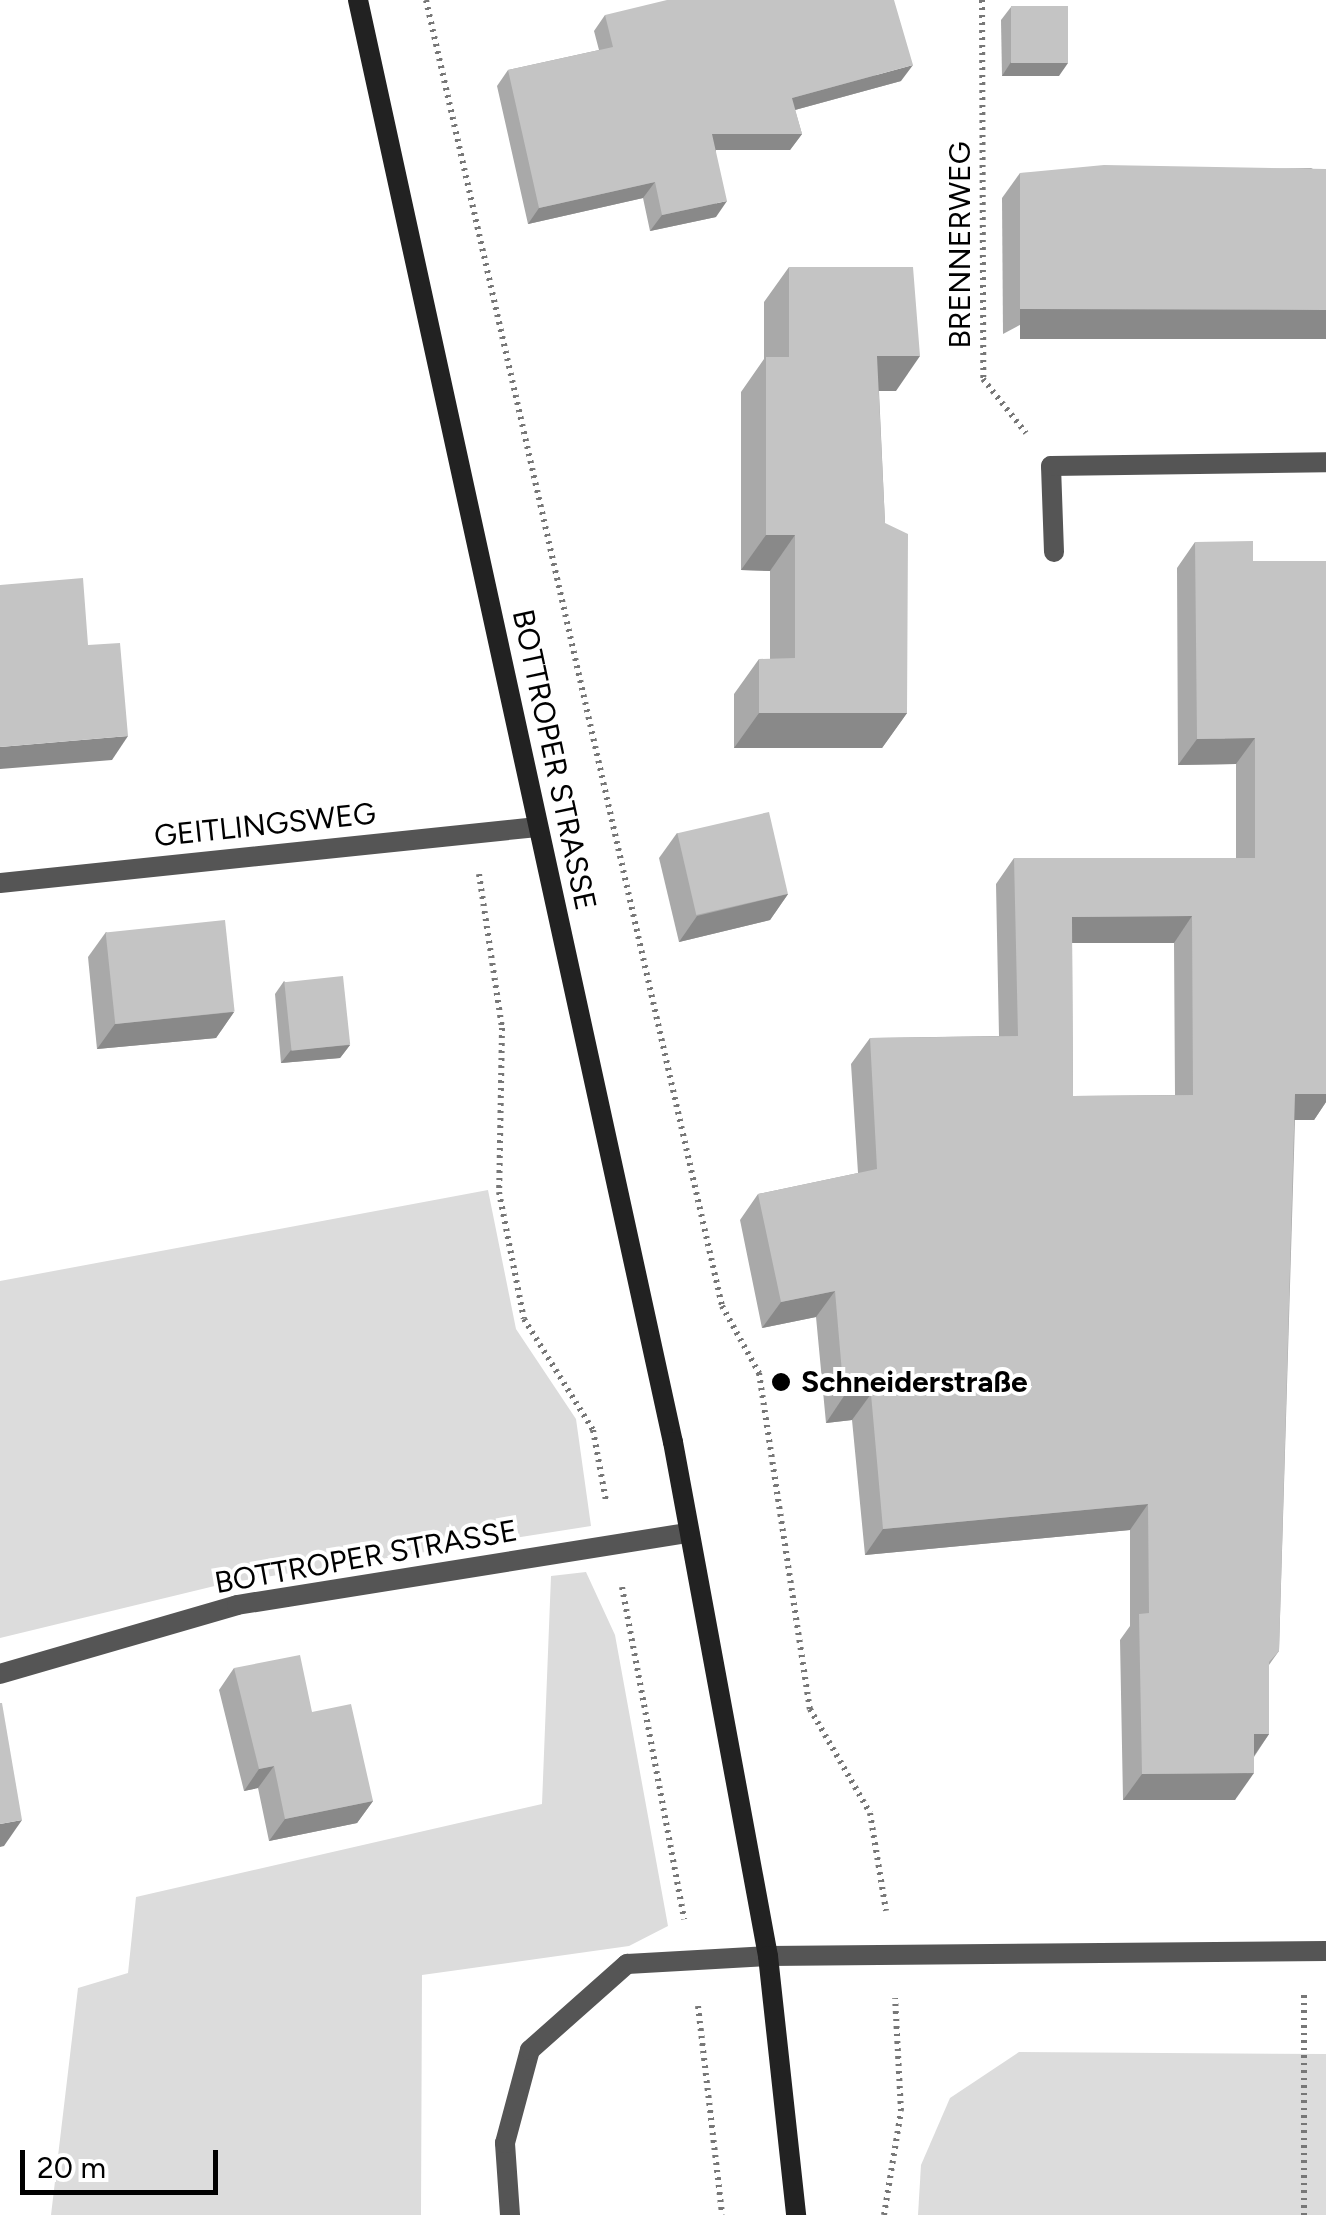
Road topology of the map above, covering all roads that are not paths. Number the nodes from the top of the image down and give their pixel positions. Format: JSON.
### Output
{"nodes":[{"id":1,"x":358,"y":0,"type":"edge"},
{"id":2,"x":1326,"y":462,"type":"edge"},
{"id":3,"x":1054,"y":552,"type":"dead end"},
{"id":4,"x":537,"y":827,"type":"junction"},
{"id":5,"x":0,"y":883,"type":"edge"},
{"id":6,"x":689,"y":1534,"type":"junction"},
{"id":7,"x":0,"y":1674,"type":"edge"},
{"id":8,"x":1315,"y":1951,"type":"edge"},
{"id":9,"x":768,"y":1956,"type":"junction"},
{"id":10,"x":510,"y":2215,"type":"edge"},
{"id":11,"x":796,"y":2215,"type":"edge"}],
"edges":[{"from":1,"to":4,"type":"main road","name":"BOTTROPER STRASSE"},
{"from":2,"to":3,"type":"street"},
{"from":4,"to":5,"type":"street","name":"GEITLINGSWEG"},
{"from":4,"to":6,"type":"main road","name":"BOTTROPER STRASSE"},
{"from":6,"to":7,"type":"street","name":"BOTTROPER STRASSE"},
{"from":6,"to":9,"type":"main road","name":"BOTTROPER STRASSE"},
{"from":8,"to":9,"type":"street"},
{"from":9,"to":10,"type":"street"},
{"from":9,"to":11,"type":"main road","name":"BOTTROPER STRASSE"}]}
